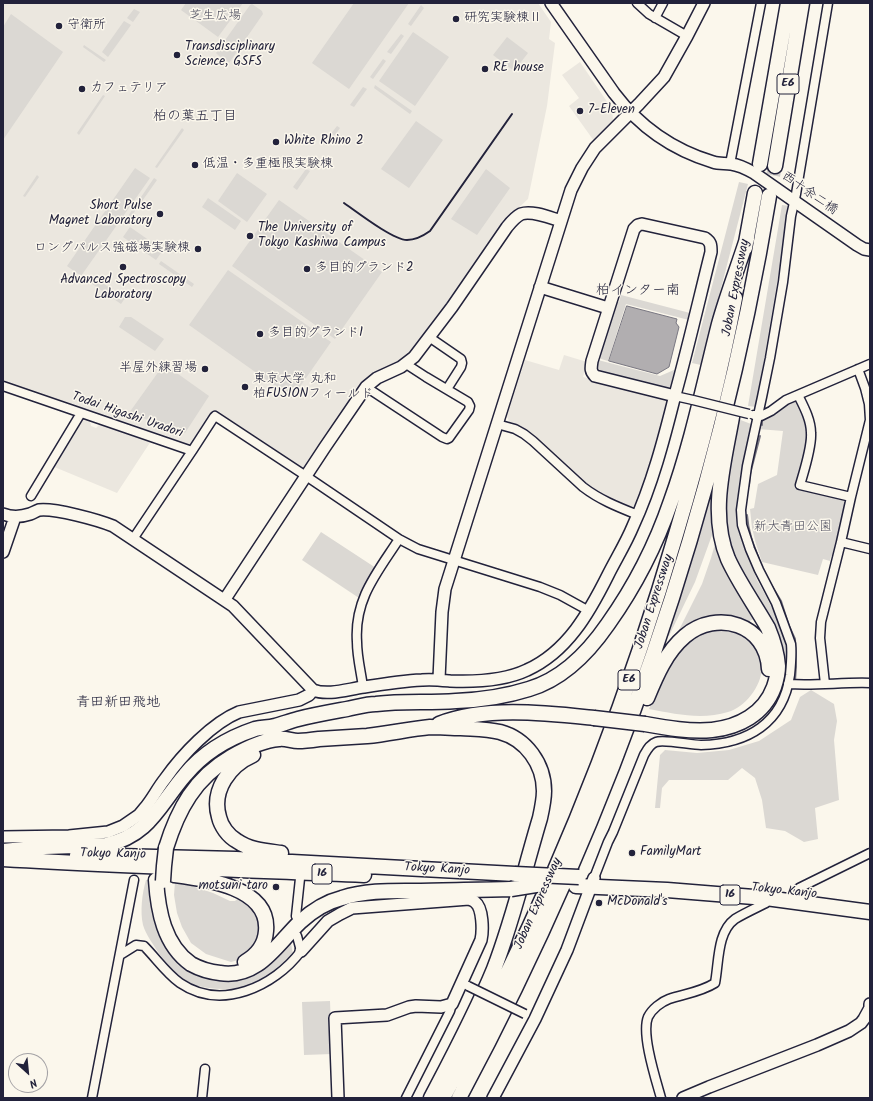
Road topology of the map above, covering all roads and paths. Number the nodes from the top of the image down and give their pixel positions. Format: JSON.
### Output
{"nodes":[{"id":1,"x":551,"y":3,"type":"edge"},
{"id":2,"x":637,"y":3,"type":"edge"},
{"id":3,"x":663,"y":3,"type":"edge"},
{"id":4,"x":704,"y":3,"type":"edge"},
{"id":5,"x":761,"y":3,"type":"edge"},
{"id":6,"x":788,"y":3,"type":"edge"},
{"id":7,"x":802,"y":3,"type":"edge"},
{"id":8,"x":828,"y":3,"type":"edge"},
{"id":9,"x":655,"y":18,"type":"junction"},
{"id":10,"x":687,"y":36,"type":"junction"},
{"id":11,"x":630,"y":112,"type":"junction"},
{"id":12,"x":730,"y":164,"type":"junction"},
{"id":13,"x":760,"y":164,"type":"tunnel mouth"},
{"id":14,"x":775,"y":166,"type":"tunnel mouth"},
{"id":15,"x":795,"y":201,"type":"junction"},
{"id":16,"x":561,"y":221,"type":"junction"},
{"id":17,"x":747,"y":239,"type":"junction"},
{"id":18,"x":870,"y":250,"type":"edge"},
{"id":19,"x":540,"y":287,"type":"junction"},
{"id":20,"x":750,"y":302,"type":"junction"},
{"id":21,"x":608,"y":308,"type":"junction"},
{"id":22,"x":429,"y":337,"type":"junction"},
{"id":23,"x":406,"y":364,"type":"junction"},
{"id":24,"x":870,"y":364,"type":"edge"},
{"id":25,"x":858,"y":369,"type":"junction"},
{"id":26,"x":3,"y":386,"type":"edge"},
{"id":27,"x":366,"y":387,"type":"junction"},
{"id":28,"x":447,"y":389,"type":"junction"},
{"id":29,"x":798,"y":395,"type":"junction"},
{"id":30,"x":675,"y":396,"type":"junction"},
{"id":31,"x":81,"y":412,"type":"junction"},
{"id":32,"x":758,"y":416,"type":"junction"},
{"id":33,"x":497,"y":424,"type":"junction"},
{"id":34,"x":867,"y":443,"type":"edge"},
{"id":35,"x":192,"y":451,"type":"junction"},
{"id":36,"x":306,"y":476,"type":"junction"},
{"id":37,"x":30,"y":496,"type":"dead end"},
{"id":38,"x":850,"y":497,"type":"junction"},
{"id":39,"x":3,"y":514,"type":"edge"},
{"id":40,"x":638,"y":515,"type":"junction"},
{"id":41,"x":15,"y":517,"type":"junction"},
{"id":42,"x":133,"y":539,"type":"junction"},
{"id":43,"x":398,"y":539,"type":"junction"},
{"id":44,"x":841,"y":542,"type":"junction"},
{"id":45,"x":870,"y":549,"type":"edge"},
{"id":46,"x":3,"y":552,"type":"edge"},
{"id":47,"x":454,"y":560,"type":"junction"},
{"id":48,"x":225,"y":599,"type":"junction"},
{"id":49,"x":589,"y":611,"type":"junction"},
{"id":50,"x":439,"y":680,"type":"junction"},
{"id":51,"x":870,"y":683,"type":"edge"},
{"id":52,"x":788,"y":684,"type":"junction"},
{"id":53,"x":825,"y":684,"type":"junction"},
{"id":54,"x":363,"y":687,"type":"junction"},
{"id":55,"x":313,"y":690,"type":"junction"},
{"id":56,"x":457,"y":701,"type":"junction"},
{"id":57,"x":596,"y":714,"type":"junction"},
{"id":58,"x":647,"y":721,"type":"junction"},
{"id":59,"x":272,"y":727,"type":"junction"},
{"id":60,"x":432,"y":727,"type":"junction"},
{"id":61,"x":298,"y":741,"type":"junction"},
{"id":62,"x":3,"y":837,"type":"edge"},
{"id":63,"x":580,"y":846,"type":"junction"},
{"id":64,"x":163,"y":848,"type":"junction"},
{"id":65,"x":3,"y":852,"type":"edge"},
{"id":66,"x":870,"y":853,"type":"edge"},
{"id":67,"x":3,"y":859,"type":"edge"},
{"id":68,"x":130,"y":866,"type":"junction"},
{"id":69,"x":301,"y":868,"type":"junction"},
{"id":70,"x":398,"y":868,"type":"junction"},
{"id":71,"x":134,"y":880,"type":"dead end"},
{"id":72,"x":160,"y":881,"type":"junction"},
{"id":73,"x":578,"y":881,"type":"junction"},
{"id":74,"x":513,"y":882,"type":"junction"},
{"id":75,"x":592,"y":882,"type":"junction"},
{"id":76,"x":798,"y":893,"type":"junction"},
{"id":77,"x":766,"y":894,"type":"junction"},
{"id":78,"x":870,"y":904,"type":"edge"},
{"id":79,"x":870,"y":912,"type":"edge"},
{"id":80,"x":296,"y":916,"type":"dead end"},
{"id":81,"x":297,"y":936,"type":"dead end"},
{"id":82,"x":301,"y":951,"type":"junction"},
{"id":83,"x":120,"y":955,"type":"junction"},
{"id":84,"x":465,"y":985,"type":"junction"},
{"id":85,"x":452,"y":1004,"type":"junction"},
{"id":86,"x":870,"y":1004,"type":"edge"},
{"id":87,"x":530,"y":1017,"type":"junction"},
{"id":88,"x":205,"y":1069,"type":"dead end"},
{"id":89,"x":92,"y":1098,"type":"edge"},
{"id":90,"x":202,"y":1098,"type":"edge"},
{"id":91,"x":338,"y":1098,"type":"edge"},
{"id":92,"x":406,"y":1098,"type":"edge"},
{"id":93,"x":431,"y":1098,"type":"edge"},
{"id":94,"x":443,"y":1098,"type":"edge"},
{"id":95,"x":459,"y":1098,"type":"edge"},
{"id":96,"x":493,"y":1098,"type":"edge"},
{"id":97,"x":661,"y":1098,"type":"edge"},
{"id":98,"x":683,"y":1098,"type":"edge"}],
"edges":[{"from":1,"to":11,"type":"street","name":"西十余二橋"},
{"from":2,"to":9,"type":"street"},
{"from":3,"to":9,"type":"street"},
{"from":4,"to":10,"type":"street"},
{"from":5,"to":12,"type":"street"},
{"from":6,"to":13,"type":"highway","number":"E6"},
{"from":7,"to":14,"type":"highway","number":"E6"},
{"from":8,"to":15,"type":"street"},
{"from":9,"to":10,"type":"street"},
{"from":10,"to":11,"type":"street"},
{"from":11,"to":12,"type":"street","name":"西十余二橋"},
{"from":11,"to":16,"type":"street"},
{"from":12,"to":15,"type":"street","name":"西十余二橋"},
{"from":15,"to":18,"type":"street","name":"西十余二橋"},
{"from":15,"to":32,"type":"street"},
{"from":16,"to":19,"type":"street"},
{"from":16,"to":22,"type":"street"},
{"from":17,"to":20,"type":"highway","name":"Joban Expressway","number":"E6"},
{"from":17,"to":56,"type":"highway"},
{"from":17,"to":94,"type":"highway","name":"Joban Expressway","number":"E6"},
{"from":19,"to":21,"type":"street"},
{"from":19,"to":33,"type":"street"},
{"from":20,"to":58,"type":"highway"},
{"from":20,"to":63,"type":"highway","name":"Joban Expressway","number":"E6"},
{"from":21,"to":30,"type":"street"},
{"from":21,"to":30,"type":"street"},
{"from":22,"to":23,"type":"street"},
{"from":22,"to":28,"type":"street"},
{"from":23,"to":27,"type":"street"},
{"from":23,"to":28,"type":"street"},
{"from":24,"to":25,"type":"street"},
{"from":25,"to":29,"type":"street"},
{"from":25,"to":34,"type":"street"},
{"from":26,"to":31,"type":"street","name":"Todai Higashi Uradori"},
{"from":27,"to":28,"type":"street"},
{"from":27,"to":36,"type":"street"},
{"from":29,"to":32,"type":"street"},
{"from":29,"to":38,"type":"street"},
{"from":30,"to":32,"type":"street","bridge":true},
{"from":30,"to":40,"type":"street"},
{"from":31,"to":35,"type":"street","name":"Todai Higashi Uradori"},
{"from":31,"to":37,"type":"street"},
{"from":32,"to":52,"type":"street"},
{"from":33,"to":40,"type":"street"},
{"from":33,"to":47,"type":"street"},
{"from":34,"to":38,"type":"street"},
{"from":35,"to":36,"type":"street","name":"Todai Higashi Uradori"},
{"from":35,"to":42,"type":"street"},
{"from":36,"to":43,"type":"street"},
{"from":36,"to":48,"type":"street"},
{"from":38,"to":44,"type":"street"},
{"from":39,"to":41,"type":"street"},
{"from":40,"to":49,"type":"street"},
{"from":41,"to":42,"type":"street"},
{"from":41,"to":46,"type":"street"},
{"from":42,"to":48,"type":"street"},
{"from":43,"to":47,"type":"street"},
{"from":43,"to":54,"type":"street"},
{"from":44,"to":45,"type":"street"},
{"from":44,"to":53,"type":"street"},
{"from":47,"to":49,"type":"street"},
{"from":47,"to":50,"type":"street"},
{"from":48,"to":55,"type":"street"},
{"from":49,"to":50,"type":"street"},
{"from":50,"to":54,"type":"street"},
{"from":51,"to":53,"type":"street"},
{"from":52,"to":53,"type":"street"},
{"from":52,"to":75,"type":"street"},
{"from":54,"to":55,"type":"street"},
{"from":55,"to":62,"type":"street"},
{"from":56,"to":57,"type":"highway"},
{"from":56,"to":59,"type":"highway"},
{"from":57,"to":58,"type":"highway"},
{"from":57,"to":60,"type":"highway"},
{"from":58,"to":63,"type":"highway"},
{"from":59,"to":64,"type":"highway"},
{"from":59,"to":65,"type":"highway"},
{"from":60,"to":61,"type":"highway"},
{"from":60,"to":93,"type":"highway"},
{"from":61,"to":64,"type":"highway"},
{"from":61,"to":70,"type":"highway"},
{"from":63,"to":95,"type":"highway","name":"Joban Expressway","number":"E6"},
{"from":64,"to":72,"type":"highway","bridge":true},
{"from":65,"to":69,"type":"highway","name":"Tokyo Kanjo","number":"16"},
{"from":66,"to":76,"type":"street"},
{"from":67,"to":68,"type":"highway","name":"Tokyo Kanjo","number":"16"},
{"from":68,"to":69,"type":"highway","name":"Tokyo Kanjo","number":"16"},
{"from":68,"to":72,"type":"highway"},
{"from":69,"to":70,"type":"highway","name":"Tokyo Kanjo","number":"16"},
{"from":69,"to":74,"type":"highway","name":"Tokyo Kanjo","number":"16"},
{"from":69,"to":80,"type":"street"},
{"from":70,"to":74,"type":"highway","name":"Tokyo Kanjo","number":"16"},
{"from":71,"to":83,"type":"street"},
{"from":72,"to":74,"type":"highway"},
{"from":73,"to":74,"type":"highway","name":"Tokyo Kanjo","number":"16","bridge":true},
{"from":73,"to":74,"type":"highway","name":"Tokyo Kanjo","number":"16","bridge":true},
{"from":73,"to":75,"type":"highway","name":"Tokyo Kanjo","number":"16"},
{"from":75,"to":77,"type":"highway","name":"Tokyo Kanjo","number":"16"},
{"from":75,"to":87,"type":"street"},
{"from":76,"to":77,"type":"highway","name":"Tokyo Kanjo","number":"16"},
{"from":76,"to":78,"type":"highway","name":"Tokyo Kanjo","number":"16"},
{"from":77,"to":79,"type":"highway","name":"Tokyo Kanjo","number":"16"},
{"from":77,"to":97,"type":"street"},
{"from":81,"to":82,"type":"street"},
{"from":82,"to":83,"type":"street"},
{"from":82,"to":84,"type":"street"},
{"from":83,"to":89,"type":"street"},
{"from":84,"to":85,"type":"street"},
{"from":84,"to":87,"type":"street","bridge":true},
{"from":85,"to":91,"type":"street"},
{"from":85,"to":92,"type":"street"},
{"from":86,"to":98,"type":"street"},
{"from":87,"to":96,"type":"street"},
{"from":88,"to":90,"type":"street"}]}
